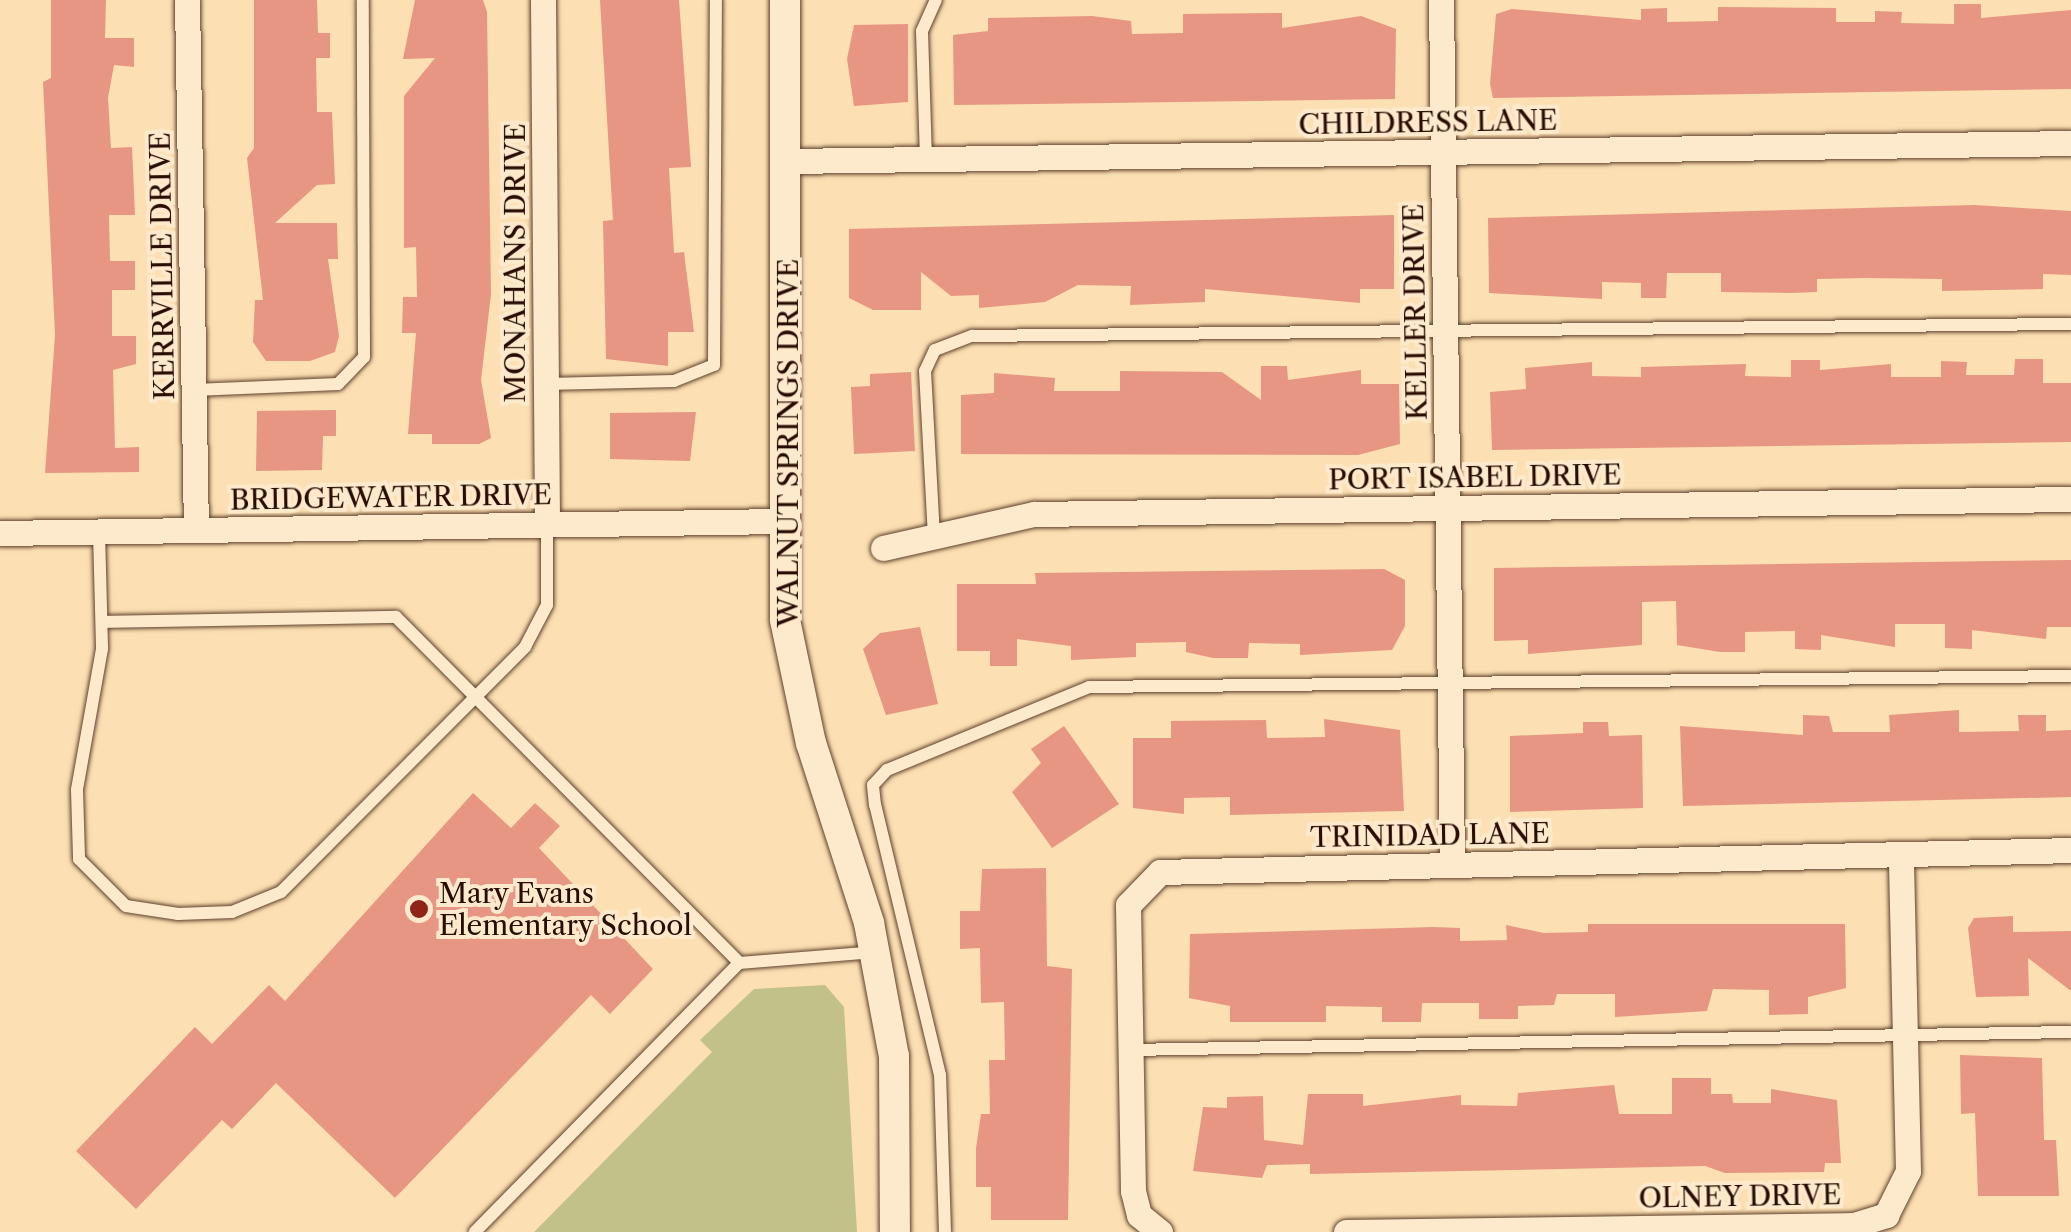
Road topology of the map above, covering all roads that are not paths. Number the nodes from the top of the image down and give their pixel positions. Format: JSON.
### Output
{"nodes":[{"id":1,"x":187,"y":0,"type":"edge"},
{"id":2,"x":363,"y":0,"type":"edge"},
{"id":3,"x":543,"y":0,"type":"edge"},
{"id":4,"x":716,"y":0,"type":"edge"},
{"id":5,"x":785,"y":0,"type":"edge"},
{"id":6,"x":936,"y":0,"type":"edge"},
{"id":7,"x":1441,"y":0,"type":"edge"},
{"id":8,"x":2071,"y":143,"type":"edge"},
{"id":9,"x":1443,"y":152,"type":"junction"},
{"id":10,"x":926,"y":158,"type":"junction"},
{"id":11,"x":787,"y":160,"type":"junction"},
{"id":12,"x":2071,"y":324,"type":"edge"},
{"id":13,"x":1446,"y":332,"type":"junction"},
{"id":14,"x":546,"y":384,"type":"junction"},
{"id":15,"x":194,"y":390,"type":"junction"},
{"id":16,"x":2071,"y":498,"type":"edge"},
{"id":17,"x":1448,"y":508,"type":"junction"},
{"id":18,"x":784,"y":521,"type":"junction"},
{"id":19,"x":547,"y":524,"type":"junction"},
{"id":20,"x":196,"y":530,"type":"junction"},
{"id":21,"x":99,"y":532,"type":"junction"},
{"id":22,"x":0,"y":533,"type":"edge"},
{"id":23,"x":934,"y":537,"type":"junction"},
{"id":24,"x":883,"y":548,"type":"dead end"},
{"id":25,"x":103,"y":622,"type":"junction"},
{"id":26,"x":2071,"y":676,"type":"edge"},
{"id":27,"x":1450,"y":684,"type":"junction"},
{"id":28,"x":472,"y":693,"type":"junction"},
{"id":29,"x":2071,"y":850,"type":"edge"},
{"id":30,"x":1901,"y":855,"type":"junction"},
{"id":31,"x":1452,"y":864,"type":"junction"},
{"id":32,"x":874,"y":952,"type":"junction"},
{"id":33,"x":740,"y":963,"type":"junction"},
{"id":34,"x":2071,"y":1032,"type":"edge"},
{"id":35,"x":1905,"y":1035,"type":"junction"},
{"id":36,"x":1130,"y":1050,"type":"junction"},
{"id":37,"x":1153,"y":1228,"type":"edge"},
{"id":38,"x":475,"y":1232,"type":"edge"},
{"id":39,"x":895,"y":1232,"type":"edge"},
{"id":40,"x":945,"y":1232,"type":"edge"},
{"id":41,"x":1346,"y":1232,"type":"edge"}],
"edges":[{"from":1,"to":15,"type":"street","name":"KERRVILLE DRIVE"},
{"from":2,"to":15,"type":"lane"},
{"from":3,"to":14,"type":"street","name":"MONAHANS DRIVE"},
{"from":4,"to":14,"type":"lane"},
{"from":5,"to":11,"type":"street","name":"WALNUT SPRINGS DRIVE"},
{"from":6,"to":10,"type":"lane"},
{"from":7,"to":9,"type":"street","name":"KELLER DRIVE"},
{"from":8,"to":9,"type":"street","name":"CHILDRESS LANE"},
{"from":9,"to":10,"type":"street","name":"CHILDRESS LANE"},
{"from":9,"to":13,"type":"street","name":"KELLER DRIVE"},
{"from":10,"to":11,"type":"street","name":"CHILDRESS LANE"},
{"from":11,"to":18,"type":"street","name":"WALNUT SPRINGS DRIVE"},
{"from":12,"to":13,"type":"lane"},
{"from":13,"to":17,"type":"street","name":"KELLER DRIVE"},
{"from":13,"to":23,"type":"lane"},
{"from":14,"to":19,"type":"street","name":"MONAHANS DRIVE"},
{"from":15,"to":20,"type":"street","name":"KERRVILLE DRIVE"},
{"from":16,"to":17,"type":"street","name":"PORT ISABEL DRIVE"},
{"from":17,"to":23,"type":"street","name":"PORT ISABEL DRIVE"},
{"from":17,"to":27,"type":"street","name":"KELLER DRIVE"},
{"from":18,"to":19,"type":"street","name":"BRIDGEWATER DRIVE"},
{"from":18,"to":32,"type":"street","name":"WALNUT SPRINGS DRIVE"},
{"from":19,"to":20,"type":"street","name":"BRIDGEWATER DRIVE"},
{"from":19,"to":28,"type":"lane"},
{"from":20,"to":21,"type":"street","name":"BRIDGEWATER DRIVE"},
{"from":21,"to":22,"type":"street","name":"BRIDGEWATER DRIVE"},
{"from":21,"to":25,"type":"lane"},
{"from":23,"to":24,"type":"street","name":"PORT ISABEL DRIVE"},
{"from":25,"to":28,"type":"lane"},
{"from":25,"to":28,"type":"lane"},
{"from":26,"to":27,"type":"lane"},
{"from":27,"to":31,"type":"street","name":"KELLER DRIVE"},
{"from":27,"to":40,"type":"lane"},
{"from":28,"to":33,"type":"lane"},
{"from":29,"to":30,"type":"street","name":"TRINIDAD LANE"},
{"from":30,"to":31,"type":"street","name":"TRINIDAD LANE"},
{"from":30,"to":35,"type":"street","name":"OLNEY DRIVE"},
{"from":31,"to":36,"type":"street","name":"TRINIDAD LANE"},
{"from":32,"to":33,"type":"lane"},
{"from":32,"to":39,"type":"street","name":"WALNUT SPRINGS DRIVE"},
{"from":33,"to":38,"type":"lane"},
{"from":34,"to":35,"type":"lane"},
{"from":35,"to":36,"type":"lane"},
{"from":35,"to":41,"type":"street","name":"OLNEY DRIVE"},
{"from":36,"to":37,"type":"street","name":"TRINIDAD LANE"}]}
